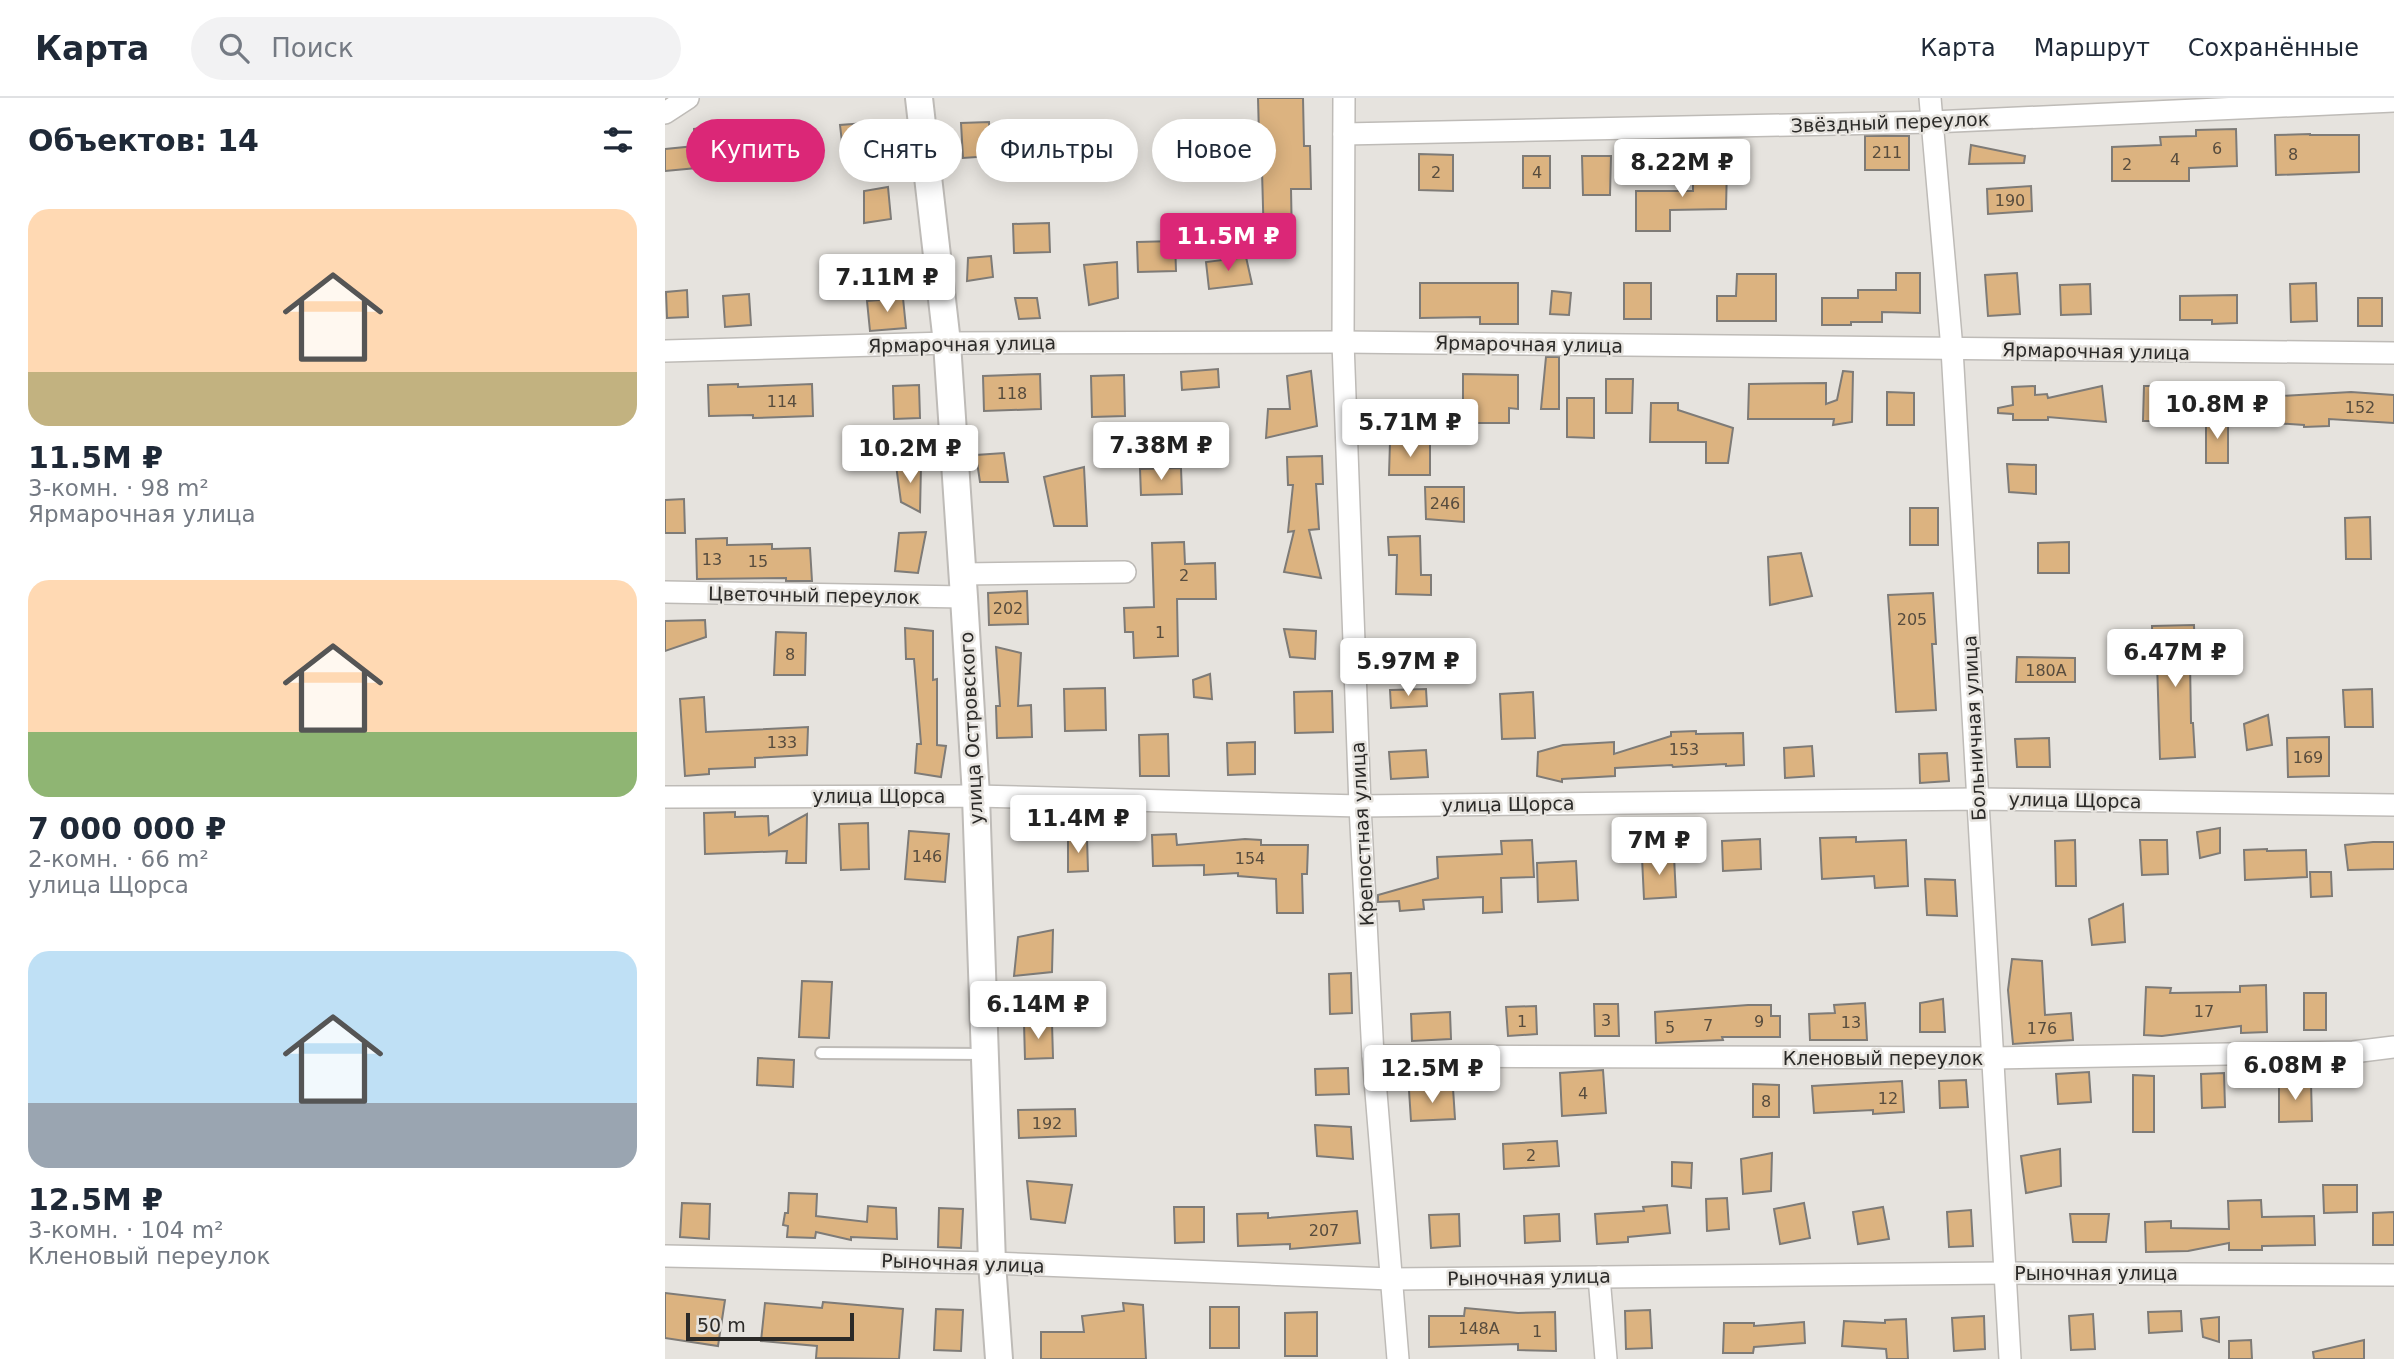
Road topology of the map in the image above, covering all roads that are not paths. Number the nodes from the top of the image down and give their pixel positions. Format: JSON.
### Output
{"nodes":[{"id":1,"x":688,"y":98,"type":"edge"},
{"id":2,"x":919,"y":98,"type":"edge"},
{"id":3,"x":1343,"y":98,"type":"edge"},
{"id":4,"x":1930,"y":98,"type":"edge"},
{"id":5,"x":2394,"y":101,"type":"edge"},
{"id":6,"x":665,"y":113,"type":"edge"},
{"id":7,"x":1932,"y":122,"type":"junction"},
{"id":8,"x":1345,"y":134,"type":"junction"},
{"id":9,"x":1343,"y":342,"type":"junction"},
{"id":10,"x":947,"y":343,"type":"junction"},
{"id":11,"x":1952,"y":349,"type":"junction"},
{"id":12,"x":665,"y":351,"type":"edge"},
{"id":13,"x":2394,"y":354,"type":"edge"},
{"id":14,"x":1125,"y":572,"type":"dead end"},
{"id":15,"x":963,"y":586,"type":"junction"},
{"id":16,"x":665,"y":592,"type":"edge"},
{"id":17,"x":976,"y":796,"type":"junction"},
{"id":18,"x":665,"y":797,"type":"edge"},
{"id":19,"x":1978,"y":799,"type":"junction"},
{"id":20,"x":2394,"y":805,"type":"edge"},
{"id":21,"x":1360,"y":806,"type":"junction"},
{"id":22,"x":2394,"y":1047,"type":"edge"},
{"id":23,"x":821,"y":1053,"type":"dead end"},
{"id":24,"x":985,"y":1055,"type":"junction"},
{"id":25,"x":1373,"y":1056,"type":"junction"},
{"id":26,"x":1992,"y":1058,"type":"junction"},
{"id":27,"x":665,"y":1256,"type":"edge"},
{"id":28,"x":992,"y":1263,"type":"junction"},
{"id":29,"x":2004,"y":1273,"type":"junction"},
{"id":30,"x":2394,"y":1275,"type":"edge"},
{"id":31,"x":1599,"y":1277,"type":"junction"},
{"id":32,"x":1391,"y":1279,"type":"junction"},
{"id":33,"x":999,"y":1359,"type":"edge"},
{"id":34,"x":1398,"y":1359,"type":"edge"},
{"id":35,"x":1606,"y":1359,"type":"edge"},
{"id":36,"x":2010,"y":1359,"type":"edge"}],
"edges":[{"from":1,"to":6,"type":"street"},
{"from":2,"to":10,"type":"street","name":"улица Островского"},
{"from":3,"to":8,"type":"street","name":"Крепостная улица"},
{"from":4,"to":7,"type":"street","name":"Больничная улица"},
{"from":5,"to":7,"type":"street","name":"Звёздный переулок"},
{"from":7,"to":8,"type":"street","name":"Звёздный переулок"},
{"from":7,"to":11,"type":"street","name":"Больничная улица"},
{"from":8,"to":9,"type":"street","name":"Крепостная улица"},
{"from":9,"to":10,"type":"street","name":"Ярмарочная улица"},
{"from":9,"to":11,"type":"street","name":"Ярмарочная улица"},
{"from":9,"to":21,"type":"street","name":"Крепостная улица"},
{"from":10,"to":12,"type":"street","name":"Ярмарочная улица"},
{"from":10,"to":15,"type":"street","name":"улица Островского"},
{"from":11,"to":13,"type":"street","name":"Ярмарочная улица"},
{"from":11,"to":19,"type":"street","name":"Больничная улица"},
{"from":14,"to":15,"type":"street","name":"Цветочный переулок"},
{"from":15,"to":16,"type":"street","name":"Цветочный переулок"},
{"from":15,"to":17,"type":"street","name":"улица Островского"},
{"from":17,"to":18,"type":"street","name":"улица Щорса"},
{"from":17,"to":21,"type":"street","name":"улица Щорса"},
{"from":17,"to":24,"type":"street","name":"улица Островского"},
{"from":19,"to":20,"type":"street","name":"улица Щорса"},
{"from":19,"to":21,"type":"street","name":"улица Щорса"},
{"from":19,"to":26,"type":"street","name":"Больничная улица"},
{"from":21,"to":25,"type":"street","name":"Крепостная улица"},
{"from":22,"to":26,"type":"street","name":"Кленовый переулок"},
{"from":23,"to":24,"type":"lane"},
{"from":24,"to":28,"type":"street","name":"улица Островского"},
{"from":25,"to":26,"type":"street","name":"Кленовый переулок"},
{"from":25,"to":32,"type":"street","name":"Крепостная улица"},
{"from":26,"to":29,"type":"street","name":"Больничная улица"},
{"from":27,"to":28,"type":"street","name":"Рыночная улица"},
{"from":28,"to":32,"type":"street","name":"Рыночная улица"},
{"from":28,"to":33,"type":"street","name":"улица Островского"},
{"from":29,"to":30,"type":"street","name":"Рыночная улица"},
{"from":29,"to":31,"type":"street","name":"Рыночная улица"},
{"from":29,"to":36,"type":"street","name":"Больничная улица"},
{"from":31,"to":32,"type":"street","name":"Рыночная улица"},
{"from":31,"to":35,"type":"street"},
{"from":32,"to":34,"type":"street","name":"Крепостная улица"}]}
